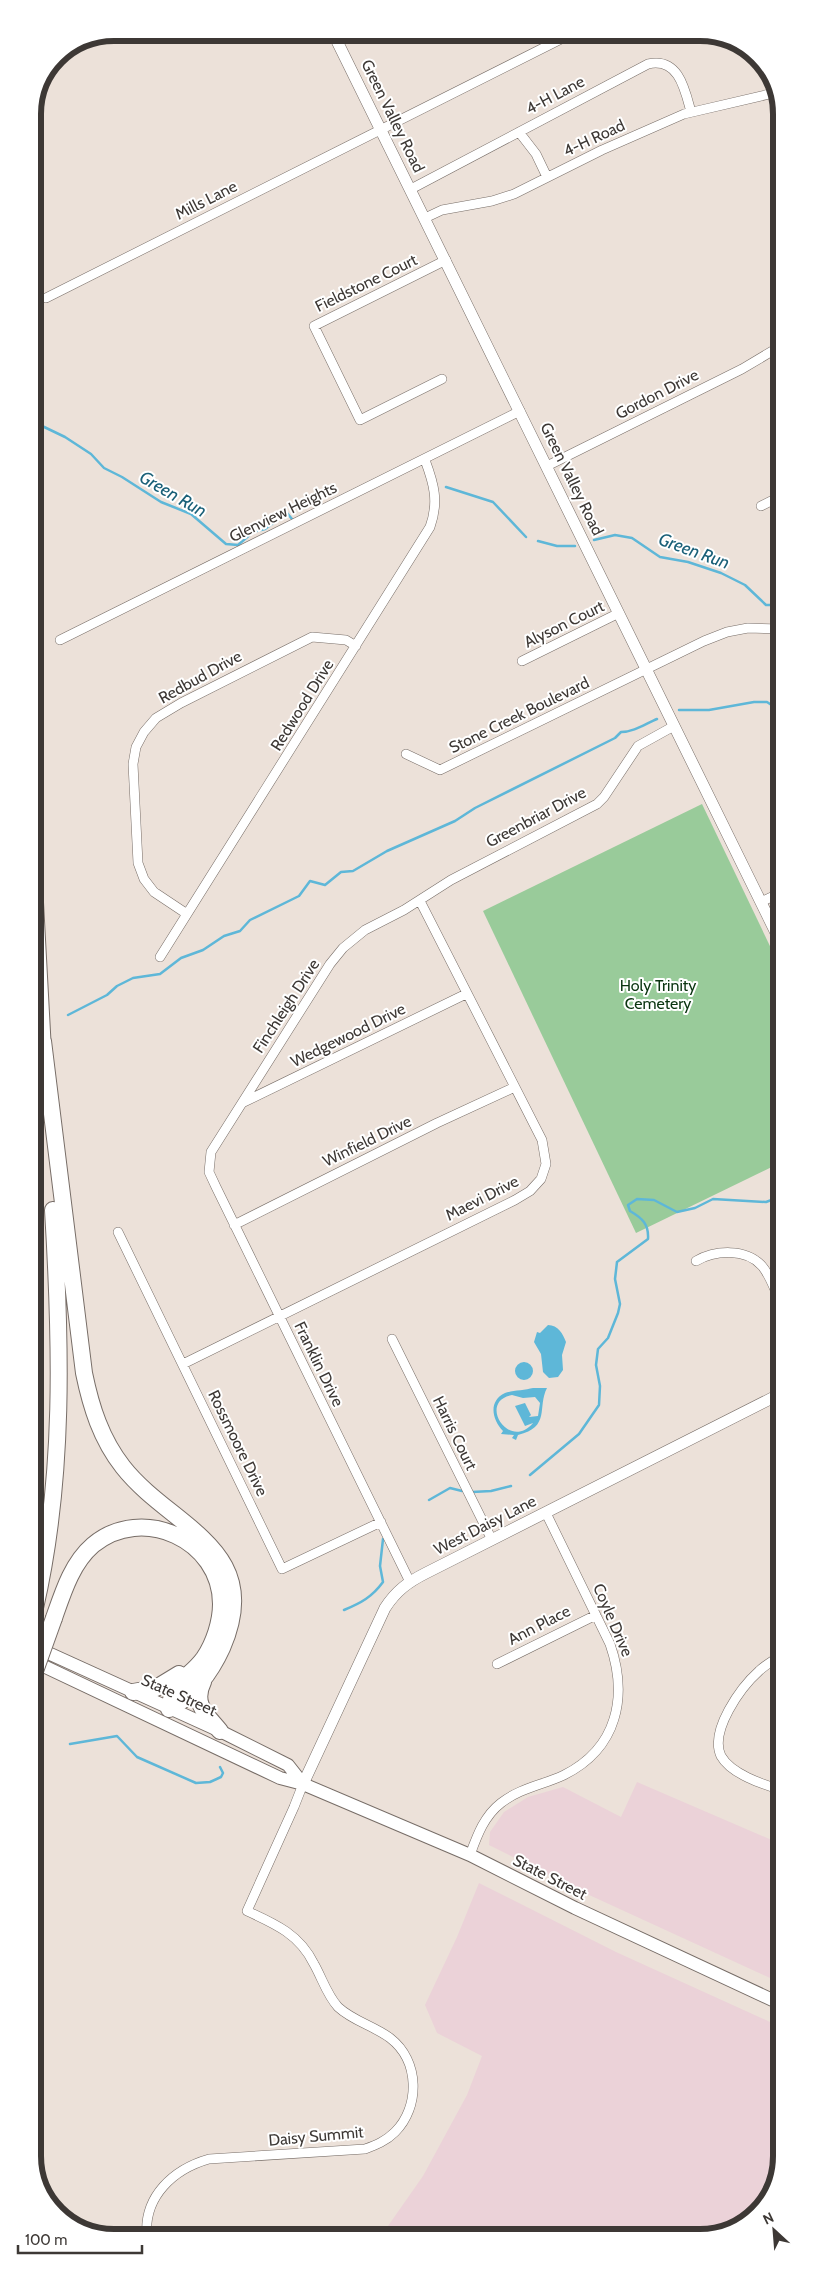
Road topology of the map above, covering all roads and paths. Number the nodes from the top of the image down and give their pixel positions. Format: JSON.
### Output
{"nodes":[{"id":1,"x":338,"y":41,"type":"edge"},
{"id":2,"x":557,"y":41,"type":"edge"},
{"id":3,"x":770,"y":94,"type":"edge"},
{"id":4,"x":691,"y":112,"type":"junction"},
{"id":5,"x":381,"y":130,"type":"junction"},
{"id":6,"x":519,"y":132,"type":"junction"},
{"id":7,"x":548,"y":178,"type":"junction"},
{"id":8,"x":411,"y":189,"type":"junction"},
{"id":9,"x":425,"y":218,"type":"junction"},
{"id":10,"x":446,"y":260,"type":"junction"},
{"id":11,"x":46,"y":298,"type":"dead end"},
{"id":12,"x":773,"y":351,"type":"edge"},
{"id":13,"x":442,"y":379,"type":"dead end"},
{"id":14,"x":520,"y":411,"type":"junction"},
{"id":15,"x":424,"y":460,"type":"junction"},
{"id":16,"x":547,"y":466,"type":"junction"},
{"id":17,"x":773,"y":500,"type":"edge"},
{"id":18,"x":761,"y":506,"type":"dead end"},
{"id":19,"x":619,"y":613,"type":"junction"},
{"id":20,"x":773,"y":630,"type":"edge"},
{"id":21,"x":60,"y":640,"type":"dead end"},
{"id":22,"x":356,"y":646,"type":"junction"},
{"id":23,"x":522,"y":661,"type":"dead end"},
{"id":24,"x":646,"y":669,"type":"junction"},
{"id":25,"x":674,"y":726,"type":"junction"},
{"id":26,"x":406,"y":754,"type":"dead end"},
{"id":27,"x":773,"y":896,"type":"edge"},
{"id":28,"x":420,"y":901,"type":"junction"},
{"id":29,"x":761,"y":902,"type":"junction"},
{"id":30,"x":187,"y":914,"type":"junction"},
{"id":31,"x":773,"y":927,"type":"edge"},
{"id":32,"x":160,"y":957,"type":"dead end"},
{"id":33,"x":466,"y":994,"type":"junction"},
{"id":34,"x":41,"y":1006,"type":"edge"},
{"id":35,"x":43,"y":1041,"type":"junction"},
{"id":36,"x":515,"y":1087,"type":"junction"},
{"id":37,"x":242,"y":1103,"type":"junction"},
{"id":38,"x":209,"y":1158,"type":"joint"},
{"id":39,"x":234,"y":1225,"type":"junction"},
{"id":40,"x":118,"y":1232,"type":"dead end"},
{"id":41,"x":696,"y":1261,"type":"dead end"},
{"id":42,"x":773,"y":1287,"type":"edge"},
{"id":43,"x":279,"y":1317,"type":"junction"},
{"id":44,"x":392,"y":1339,"type":"dead end"},
{"id":45,"x":183,"y":1364,"type":"junction"},
{"id":46,"x":773,"y":1398,"type":"edge"},
{"id":47,"x":546,"y":1513,"type":"junction"},
{"id":48,"x":381,"y":1522,"type":"junction"},
{"id":49,"x":492,"y":1540,"type":"junction"},
{"id":50,"x":41,"y":1581,"type":"edge"},
{"id":51,"x":410,"y":1582,"type":"junction"},
{"id":52,"x":596,"y":1615,"type":"junction"},
{"id":53,"x":210,"y":1645,"type":"junction"},
{"id":54,"x":41,"y":1650,"type":"edge"},
{"id":55,"x":41,"y":1654,"type":"edge"},
{"id":56,"x":773,"y":1662,"type":"edge"},
{"id":57,"x":41,"y":1664,"type":"edge"},
{"id":58,"x":497,"y":1664,"type":"dead end"},
{"id":59,"x":212,"y":1666,"type":"junction"},
{"id":60,"x":133,"y":1692,"type":"junction"},
{"id":61,"x":166,"y":1716,"type":"junction"},
{"id":62,"x":220,"y":1731,"type":"junction"},
{"id":63,"x":303,"y":1784,"type":"junction"},
{"id":64,"x":773,"y":1787,"type":"edge"},
{"id":65,"x":470,"y":1855,"type":"junction"},
{"id":66,"x":773,"y":2000,"type":"edge"},
{"id":67,"x":147,"y":2229,"type":"edge"}],
"edges":[{"from":1,"to":5,"type":"street","name":"Green Valley Road"},
{"from":2,"to":5,"type":"street","name":"Mills Lane"},
{"from":3,"to":4,"type":"street","name":"4-H Road"},
{"from":4,"to":6,"type":"street","name":"4-H Lane"},
{"from":4,"to":7,"type":"street","name":"4-H Road"},
{"from":5,"to":8,"type":"street","name":"Green Valley Road"},
{"from":5,"to":11,"type":"street","name":"Mills Lane"},
{"from":6,"to":7,"type":"street"},
{"from":6,"to":8,"type":"street","name":"4-H Lane"},
{"from":7,"to":9,"type":"street","name":"4-H Road"},
{"from":8,"to":9,"type":"street","name":"Green Valley Road"},
{"from":9,"to":10,"type":"street","name":"Green Valley Road"},
{"from":10,"to":13,"type":"street","name":"Fieldstone Court"},
{"from":10,"to":14,"type":"street","name":"Green Valley Road"},
{"from":12,"to":16,"type":"street","name":"Gordon Drive"},
{"from":14,"to":15,"type":"street","name":"Glenview Heights"},
{"from":14,"to":16,"type":"street","name":"Green Valley Road"},
{"from":15,"to":21,"type":"street","name":"Glenview Heights"},
{"from":15,"to":22,"type":"street","name":"Redwood Drive"},
{"from":16,"to":19,"type":"street","name":"Green Valley Road"},
{"from":17,"to":18,"type":"street"},
{"from":19,"to":23,"type":"street","name":"Alyson Court"},
{"from":19,"to":24,"type":"street","name":"Green Valley Road"},
{"from":20,"to":24,"type":"street"},
{"from":22,"to":30,"type":"street","name":"Redwood Drive"},
{"from":22,"to":30,"type":"street","name":"Redbud Drive"},
{"from":24,"to":25,"type":"street","name":"Green Valley Road"},
{"from":24,"to":26,"type":"street","name":"Stone Creek Boulevard"},
{"from":25,"to":28,"type":"street","name":"Greenbriar Drive"},
{"from":25,"to":29,"type":"street","name":"Green Valley Road"},
{"from":27,"to":29,"type":"street"},
{"from":28,"to":33,"type":"street","name":"Maevi Drive"},
{"from":28,"to":37,"type":"street","name":"Finchleigh Drive"},
{"from":29,"to":31,"type":"street","name":"Green Valley Road"},
{"from":30,"to":32,"type":"street","name":"Redwood Drive"},
{"from":33,"to":36,"type":"street","name":"Maevi Drive"},
{"from":33,"to":37,"type":"street","name":"Wedgewood Drive"},
{"from":34,"to":35,"type":"highway"},
{"from":35,"to":50,"type":"highway"},
{"from":35,"to":59,"type":"highway"},
{"from":36,"to":39,"type":"street","name":"Winfield Drive"},
{"from":36,"to":43,"type":"street","name":"Maevi Drive"},
{"from":37,"to":38,"type":"street","name":"Finchleigh Drive"},
{"from":38,"to":39,"type":"street","name":"Franklin Drive"},
{"from":39,"to":43,"type":"street","name":"Franklin Drive"},
{"from":40,"to":45,"type":"street","name":"Rossmoore Drive"},
{"from":41,"to":42,"type":"street"},
{"from":43,"to":45,"type":"street","name":"Maevi Drive"},
{"from":43,"to":48,"type":"street","name":"Franklin Drive"},
{"from":44,"to":49,"type":"street","name":"Harris Court"},
{"from":45,"to":48,"type":"street","name":"Rossmoore Drive"},
{"from":46,"to":47,"type":"street","name":"West Daisy Lane"},
{"from":47,"to":49,"type":"street","name":"West Daisy Lane"},
{"from":47,"to":52,"type":"street","name":"Coyle Drive"},
{"from":48,"to":51,"type":"street","name":"Franklin Drive"},
{"from":49,"to":51,"type":"street","name":"West Daisy Lane"},
{"from":51,"to":63,"type":"street","name":"West Daisy Lane"},
{"from":52,"to":58,"type":"street","name":"Ann Place"},
{"from":52,"to":65,"type":"street","name":"Coyle Drive"},
{"from":53,"to":55,"type":"highway","bridge":true},
{"from":53,"to":60,"type":"highway"},
{"from":53,"to":61,"type":"highway"},
{"from":54,"to":60,"type":"main road","name":"State Street"},
{"from":56,"to":64,"type":"street"},
{"from":57,"to":61,"type":"main road","name":"State Street"},
{"from":59,"to":61,"type":"highway"},
{"from":59,"to":62,"type":"highway"},
{"from":60,"to":61,"type":"main road","name":"State Street"},
{"from":61,"to":62,"type":"main road","name":"State Street"},
{"from":61,"to":63,"type":"main road","name":"State Street"},
{"from":62,"to":63,"type":"main road","name":"State Street"},
{"from":63,"to":65,"type":"main road","name":"State Street"},
{"from":63,"to":67,"type":"street","name":"Daisy Summit"},
{"from":65,"to":66,"type":"main road","name":"State Street"}]}
